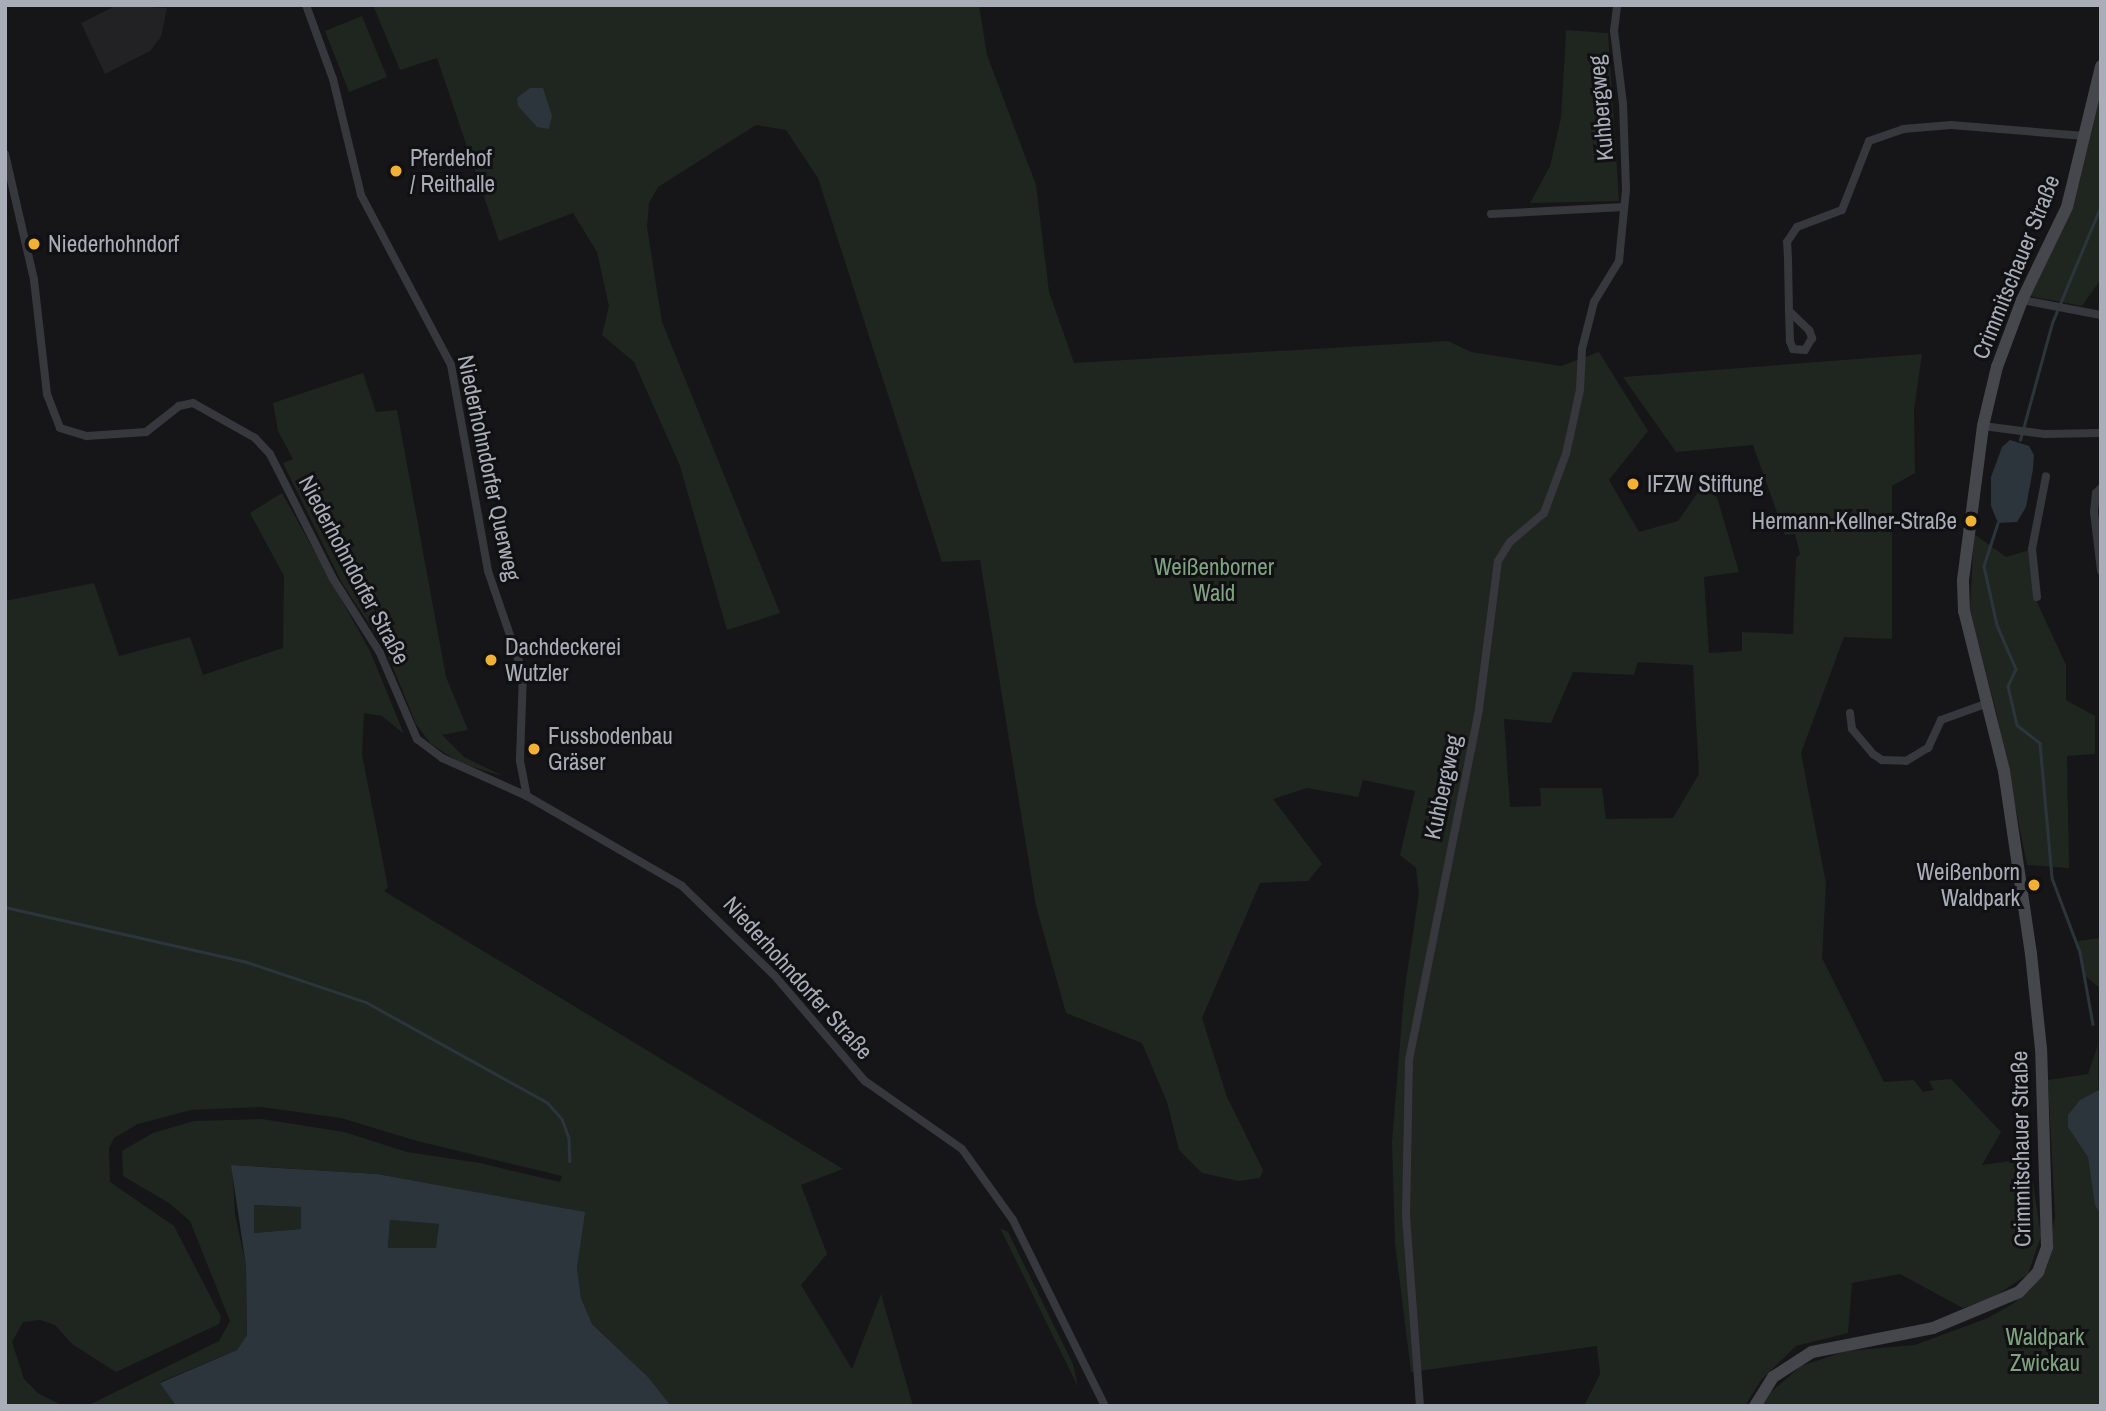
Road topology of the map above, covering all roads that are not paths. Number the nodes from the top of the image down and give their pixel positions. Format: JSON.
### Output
{"nodes":[{"id":1,"x":306,"y":5,"type":"edge"},
{"id":2,"x":1617,"y":5,"type":"edge"},
{"id":3,"x":2101,"y":66,"type":"edge"},
{"id":4,"x":2085,"y":136,"type":"junction"},
{"id":5,"x":5,"y":154,"type":"edge"},
{"id":6,"x":1624,"y":207,"type":"junction"},
{"id":7,"x":1491,"y":214,"type":"dead end"},
{"id":8,"x":2022,"y":300,"type":"junction"},
{"id":9,"x":1789,"y":311,"type":"junction"},
{"id":10,"x":2101,"y":315,"type":"edge"},
{"id":11,"x":1983,"y":426,"type":"junction"},
{"id":12,"x":2101,"y":433,"type":"edge"},
{"id":13,"x":2046,"y":476,"type":"dead end"},
{"id":14,"x":2101,"y":488,"type":"edge"},
{"id":15,"x":2101,"y":571,"type":"edge"},
{"id":16,"x":2037,"y":597,"type":"dead end"},
{"id":17,"x":1988,"y":703,"type":"junction"},
{"id":18,"x":1850,"y":713,"type":"dead end"},
{"id":19,"x":527,"y":796,"type":"junction"},
{"id":20,"x":1105,"y":1406,"type":"edge"},
{"id":21,"x":1420,"y":1406,"type":"edge"},
{"id":22,"x":1755,"y":1406,"type":"edge"}],
"edges":[{"from":1,"to":19,"type":"street","name":"Niederhohndorfer Querweg"},
{"from":2,"to":6,"type":"street","name":"Kuhbergweg"},
{"from":3,"to":4,"type":"main road","name":"Crimmitschauer Straße"},
{"from":4,"to":8,"type":"main road","name":"Crimmitschauer Straße"},
{"from":4,"to":9,"type":"street"},
{"from":5,"to":19,"type":"street","name":"Niederhohndorfer Straße"},
{"from":6,"to":7,"type":"street"},
{"from":6,"to":21,"type":"street","name":"Kuhbergweg"},
{"from":8,"to":10,"type":"street"},
{"from":8,"to":11,"type":"main road","name":"Crimmitschauer Straße"},
{"from":9,"to":9,"type":"street"},
{"from":11,"to":12,"type":"street"},
{"from":11,"to":17,"type":"main road","name":"Crimmitschauer Straße"},
{"from":13,"to":16,"type":"street"},
{"from":14,"to":15,"type":"street"},
{"from":17,"to":18,"type":"street"},
{"from":17,"to":22,"type":"main road","name":"Crimmitschauer Straße"},
{"from":19,"to":20,"type":"street","name":"Niederhohndorfer Straße"}]}
